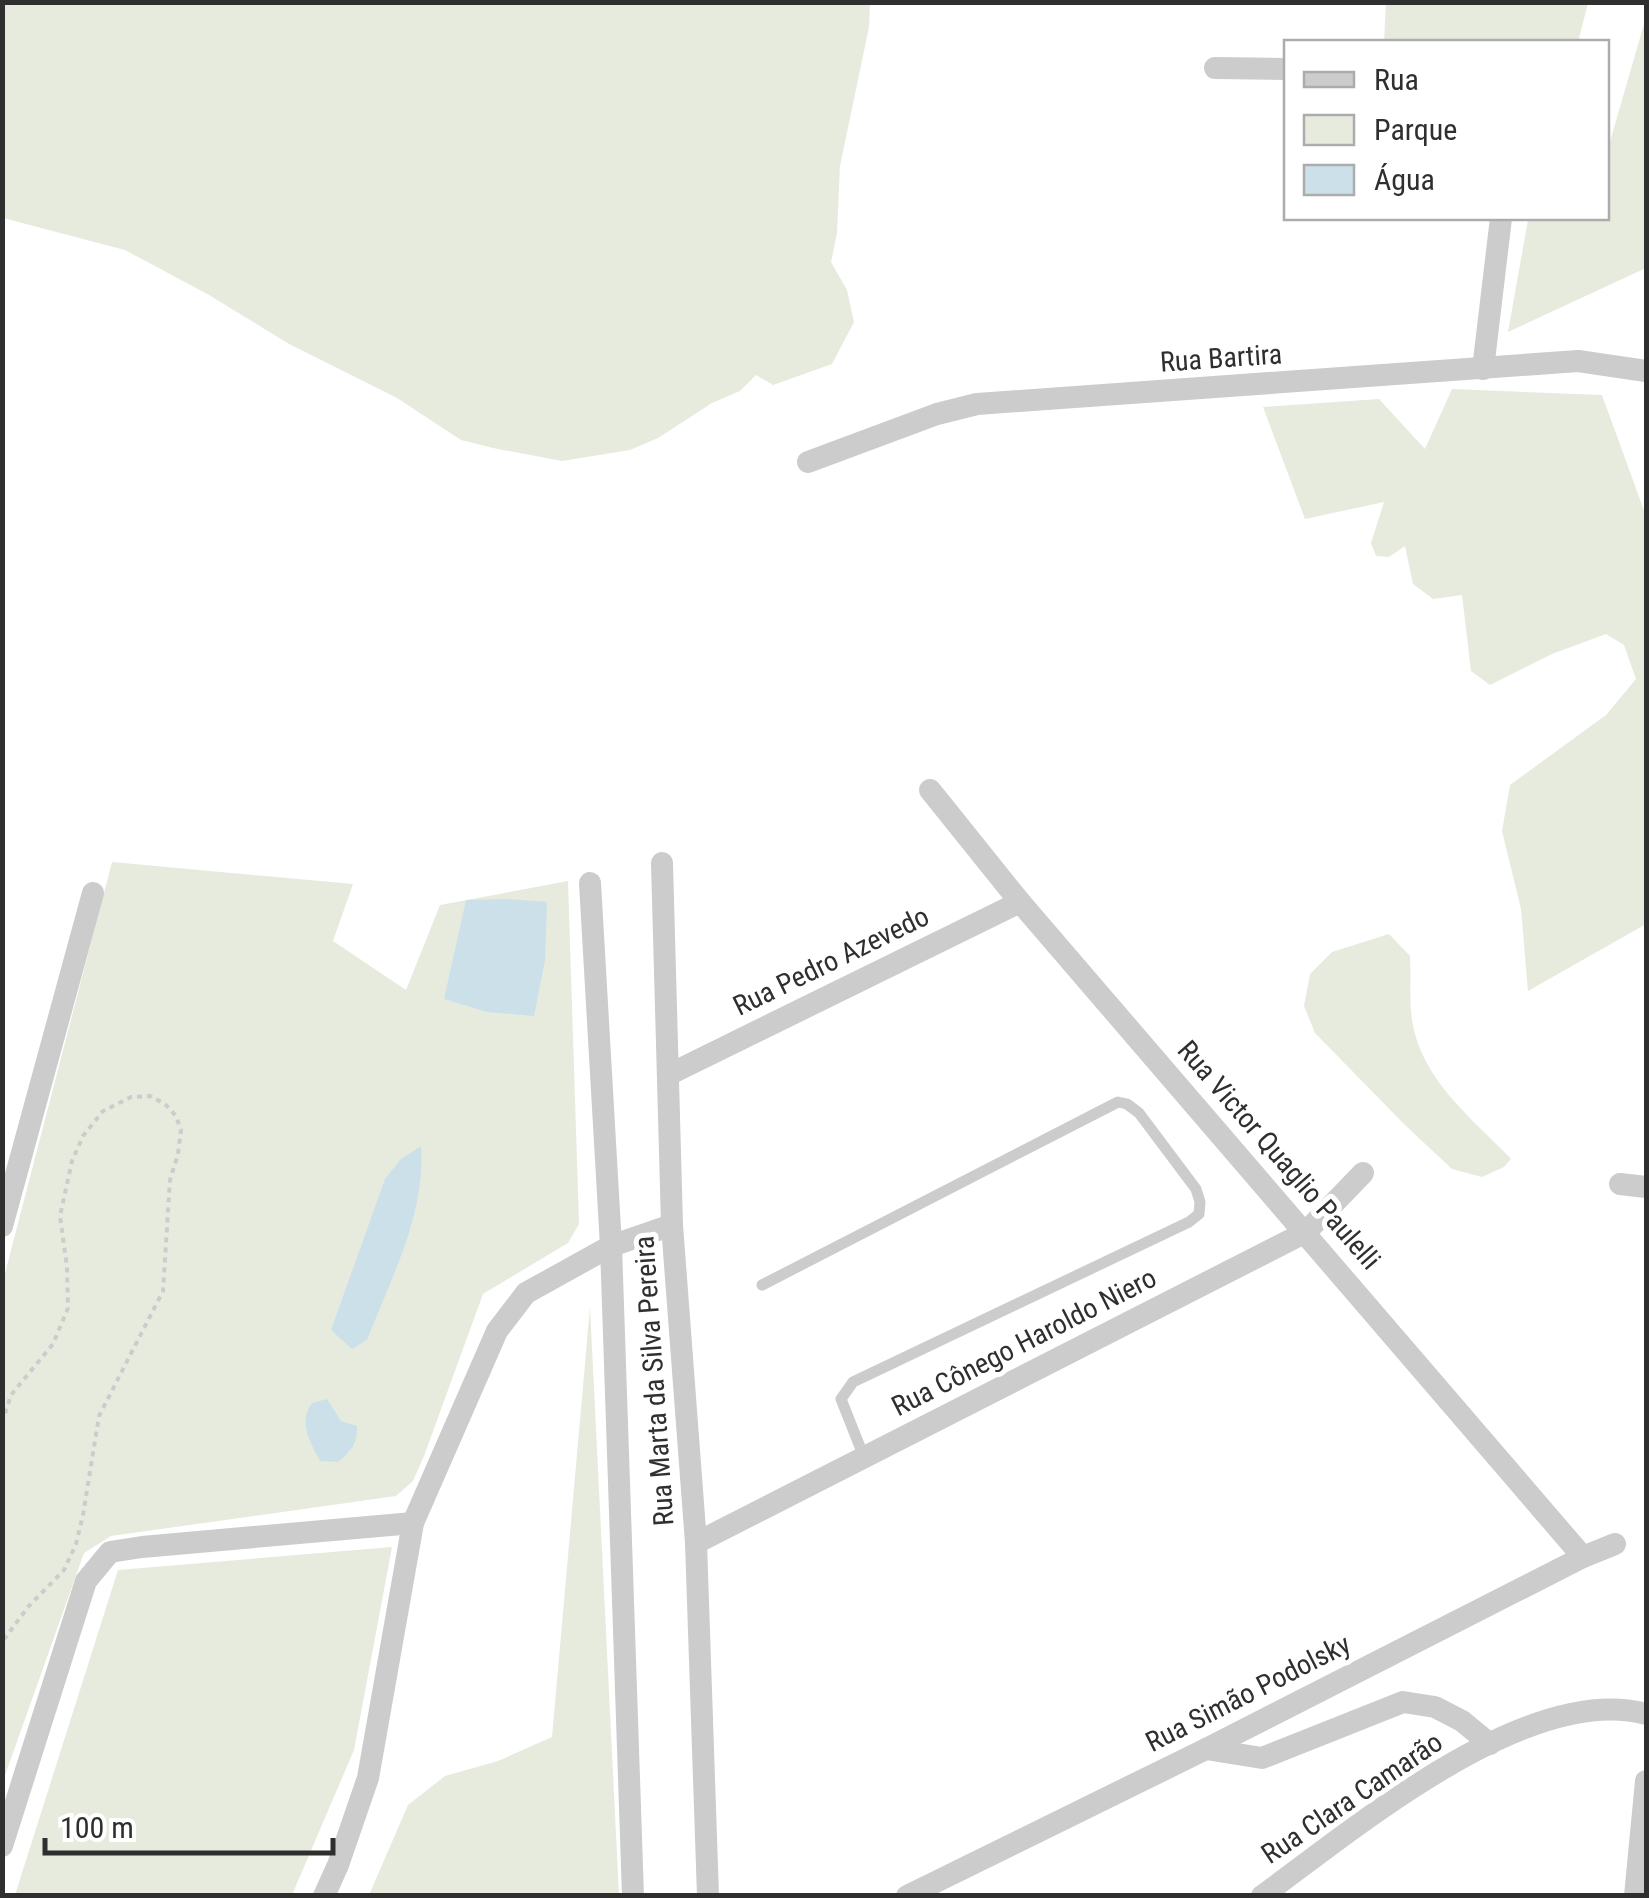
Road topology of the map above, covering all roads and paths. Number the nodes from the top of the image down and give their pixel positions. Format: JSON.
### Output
{"nodes":[{"id":1,"x":1214,"y":68,"type":"dead end"},
{"id":2,"x":1284,"y":69,"type":"edge"},
{"id":3,"x":1500,"y":220,"type":"edge"},
{"id":4,"x":1483,"y":368,"type":"junction"},
{"id":5,"x":1646,"y":371,"type":"edge"},
{"id":6,"x":808,"y":462,"type":"dead end"},
{"id":7,"x":930,"y":790,"type":"dead end"},
{"id":8,"x":662,"y":863,"type":"dead end"},
{"id":9,"x":590,"y":883,"type":"dead end"},
{"id":10,"x":93,"y":893,"type":"dead end"},
{"id":11,"x":1020,"y":902,"type":"junction"},
{"id":12,"x":668,"y":1075,"type":"junction"},
{"id":13,"x":1363,"y":1173,"type":"dead end"},
{"id":14,"x":1620,"y":1184,"type":"dead end"},
{"id":15,"x":1646,"y":1188,"type":"edge"},
{"id":16,"x":2,"y":1226,"type":"edge"},
{"id":17,"x":672,"y":1226,"type":"junction"},
{"id":18,"x":1306,"y":1232,"type":"junction"},
{"id":19,"x":611,"y":1246,"type":"junction"},
{"id":20,"x":762,"y":1285,"type":"dead end"},
{"id":21,"x":2,"y":1423,"type":"edge"},
{"id":22,"x":864,"y":1458,"type":"junction"},
{"id":23,"x":413,"y":1523,"type":"junction"},
{"id":24,"x":696,"y":1544,"type":"junction"},
{"id":25,"x":1616,"y":1544,"type":"dead end"},
{"id":26,"x":1583,"y":1557,"type":"junction"},
{"id":27,"x":2,"y":1642,"type":"edge"},
{"id":28,"x":1646,"y":1714,"type":"edge"},
{"id":29,"x":1490,"y":1744,"type":"junction"},
{"id":30,"x":1206,"y":1749,"type":"junction"},
{"id":31,"x":1646,"y":1782,"type":"edge"},
{"id":32,"x":2,"y":1846,"type":"edge"},
{"id":33,"x":324,"y":1896,"type":"edge"},
{"id":34,"x":633,"y":1896,"type":"edge"},
{"id":35,"x":708,"y":1896,"type":"edge"},
{"id":36,"x":908,"y":1896,"type":"edge"},
{"id":37,"x":1262,"y":1896,"type":"edge"},
{"id":38,"x":1635,"y":1896,"type":"edge"}],
"edges":[{"from":1,"to":2,"type":"street"},
{"from":3,"to":4,"type":"street"},
{"from":4,"to":5,"type":"street","name":"Rua Bartira"},
{"from":4,"to":6,"type":"street","name":"Rua Bartira"},
{"from":7,"to":11,"type":"street","name":"Rua Victor Quaglio Paulelli"},
{"from":8,"to":12,"type":"street","name":"Rua Marta da Silva Pereira"},
{"from":9,"to":19,"type":"street","name":"Rua Marta da Silva Pereira"},
{"from":10,"to":16,"type":"street"},
{"from":11,"to":12,"type":"street","name":"Rua Pedro Azevedo"},
{"from":11,"to":18,"type":"street","name":"Rua Victor Quaglio Paulelli"},
{"from":12,"to":17,"type":"street","name":"Rua Marta da Silva Pereira"},
{"from":13,"to":18,"type":"street","name":"Rua Cônego Haroldo Niero"},
{"from":14,"to":15,"type":"street"},
{"from":17,"to":19,"type":"street"},
{"from":17,"to":24,"type":"street","name":"Rua Marta da Silva Pereira"},
{"from":18,"to":22,"type":"street","name":"Rua Cônego Haroldo Niero"},
{"from":18,"to":26,"type":"street","name":"Rua Victor Quaglio Paulelli"},
{"from":19,"to":23,"type":"street"},
{"from":19,"to":34,"type":"street","name":"Rua Marta da Silva Pereira"},
{"from":20,"to":22,"type":"lane"},
{"from":21,"to":27,"type":"path"},
{"from":22,"to":24,"type":"street","name":"Rua Cônego Haroldo Niero"},
{"from":23,"to":32,"type":"street"},
{"from":23,"to":33,"type":"street"},
{"from":24,"to":35,"type":"street","name":"Rua Marta da Silva Pereira"},
{"from":25,"to":26,"type":"street","name":"Rua Simão Podolsky"},
{"from":26,"to":30,"type":"street","name":"Rua Simão Podolsky"},
{"from":28,"to":29,"type":"street","name":"Rua Clara Camarão"},
{"from":29,"to":30,"type":"street"},
{"from":29,"to":37,"type":"street","name":"Rua Clara Camarão"},
{"from":30,"to":36,"type":"street","name":"Rua Simão Podolsky"},
{"from":31,"to":38,"type":"street"}]}
